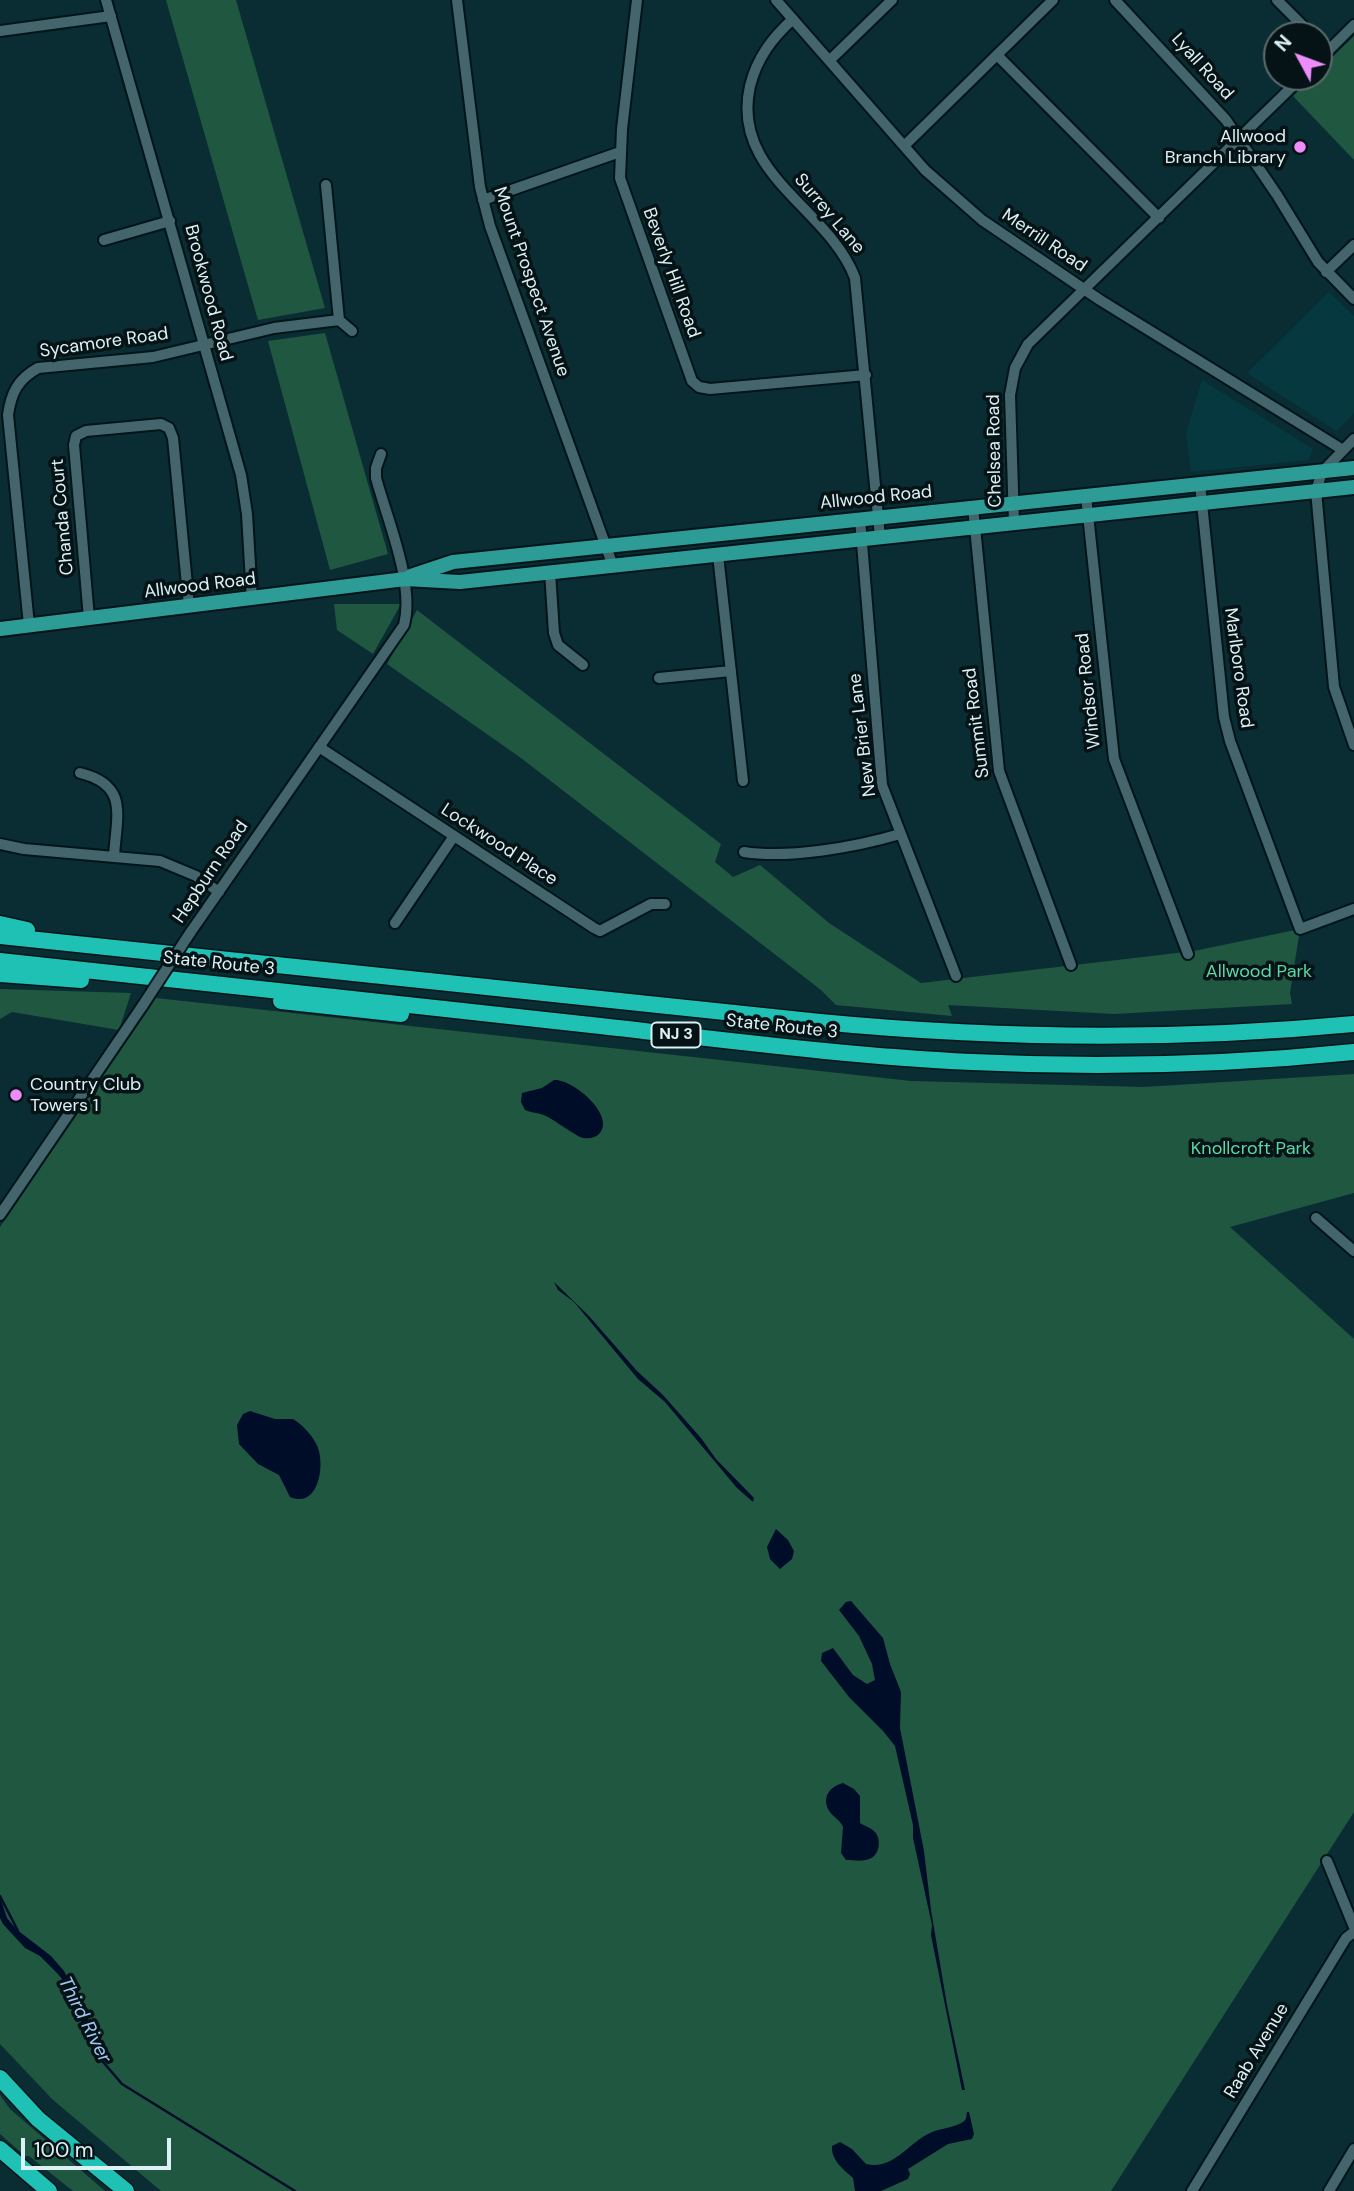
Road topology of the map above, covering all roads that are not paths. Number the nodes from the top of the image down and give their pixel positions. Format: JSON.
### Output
{"nodes":[{"id":1,"x":106,"y":0,"type":"edge"},
{"id":2,"x":457,"y":0,"type":"edge"},
{"id":3,"x":637,"y":0,"type":"edge"},
{"id":4,"x":776,"y":0,"type":"edge"},
{"id":5,"x":892,"y":0,"type":"edge"},
{"id":6,"x":1053,"y":0,"type":"edge"},
{"id":7,"x":1115,"y":0,"type":"edge"},
{"id":8,"x":1277,"y":0,"type":"edge"},
{"id":9,"x":111,"y":16,"type":"junction"},
{"id":10,"x":793,"y":19,"type":"junction"},
{"id":11,"x":1298,"y":21,"type":"edge"},
{"id":12,"x":1354,"y":25,"type":"edge"},
{"id":13,"x":0,"y":31,"type":"edge"},
{"id":14,"x":1333,"y":46,"type":"edge"},
{"id":15,"x":998,"y":55,"type":"junction"},
{"id":16,"x":830,"y":60,"type":"junction"},
{"id":17,"x":1288,"y":91,"type":"edge"},
{"id":18,"x":1239,"y":139,"type":"junction"},
{"id":19,"x":904,"y":146,"type":"junction"},
{"id":20,"x":620,"y":152,"type":"junction"},
{"id":21,"x":326,"y":185,"type":"dead end"},
{"id":22,"x":483,"y":200,"type":"junction"},
{"id":23,"x":1159,"y":218,"type":"junction"},
{"id":24,"x":170,"y":221,"type":"junction"},
{"id":25,"x":104,"y":240,"type":"dead end"},
{"id":26,"x":1354,"y":245,"type":"edge"},
{"id":27,"x":1326,"y":272,"type":"junction"},
{"id":28,"x":1085,"y":290,"type":"junction"},
{"id":29,"x":1354,"y":299,"type":"edge"},
{"id":30,"x":339,"y":320,"type":"junction"},
{"id":31,"x":352,"y":331,"type":"dead end"},
{"id":32,"x":204,"y":344,"type":"junction"},
{"id":33,"x":866,"y":375,"type":"junction"},
{"id":34,"x":1354,"y":439,"type":"edge"},
{"id":35,"x":1343,"y":450,"type":"junction"},
{"id":36,"x":380,"y":454,"type":"dead end"},
{"id":37,"x":1354,"y":468,"type":"edge"},
{"id":38,"x":1322,"y":472,"type":"junction"},
{"id":39,"x":1200,"y":484,"type":"junction"},
{"id":40,"x":1354,"y":487,"type":"edge"},
{"id":41,"x":1316,"y":491,"type":"junction"},
{"id":42,"x":1086,"y":496,"type":"junction"},
{"id":43,"x":1014,"y":503,"type":"junction"},
{"id":44,"x":1201,"y":503,"type":"junction"},
{"id":45,"x":973,"y":507,"type":"junction"},
{"id":46,"x":1087,"y":515,"type":"junction"},
{"id":47,"x":879,"y":517,"type":"junction"},
{"id":48,"x":860,"y":519,"type":"junction"},
{"id":49,"x":1014,"y":523,"type":"junction"},
{"id":50,"x":975,"y":527,"type":"junction"},
{"id":51,"x":880,"y":537,"type":"junction"},
{"id":52,"x":863,"y":539,"type":"junction"},
{"id":53,"x":606,"y":545,"type":"junction"},
{"id":54,"x":718,"y":555,"type":"junction"},
{"id":55,"x":613,"y":566,"type":"junction"},
{"id":56,"x":550,"y":572,"type":"junction"},
{"id":57,"x":405,"y":579,"type":"junction"},
{"id":58,"x":252,"y":599,"type":"junction"},
{"id":59,"x":189,"y":606,"type":"junction"},
{"id":60,"x":89,"y":618,"type":"junction"},
{"id":61,"x":29,"y":625,"type":"junction"},
{"id":62,"x":0,"y":629,"type":"edge"},
{"id":63,"x":583,"y":665,"type":"dead end"},
{"id":64,"x":731,"y":671,"type":"junction"},
{"id":65,"x":659,"y":678,"type":"dead end"},
{"id":66,"x":1354,"y":745,"type":"edge"},
{"id":67,"x":319,"y":747,"type":"junction"},
{"id":68,"x":80,"y":774,"type":"dead end"},
{"id":69,"x":743,"y":781,"type":"dead end"},
{"id":70,"x":900,"y":834,"type":"junction"},
{"id":71,"x":454,"y":835,"type":"junction"},
{"id":72,"x":0,"y":844,"type":"edge"},
{"id":73,"x":744,"y":852,"type":"dead end"},
{"id":74,"x":114,"y":858,"type":"junction"},
{"id":75,"x":219,"y":892,"type":"junction"},
{"id":76,"x":665,"y":904,"type":"dead end"},
{"id":77,"x":1354,"y":909,"type":"edge"},
{"id":78,"x":395,"y":923,"type":"dead end"},
{"id":79,"x":0,"y":924,"type":"edge"},
{"id":80,"x":0,"y":936,"type":"edge"},
{"id":81,"x":91,"y":945,"type":"junction"},
{"id":82,"x":1188,"y":954,"type":"dead end"},
{"id":83,"x":0,"y":961,"type":"edge"},
{"id":84,"x":1071,"y":965,"type":"dead end"},
{"id":85,"x":0,"y":974,"type":"edge"},
{"id":86,"x":956,"y":976,"type":"dead end"},
{"id":87,"x":551,"y":1021,"type":"junction"},
{"id":88,"x":1354,"y":1024,"type":"edge"},
{"id":89,"x":1354,"y":1052,"type":"edge"},
{"id":90,"x":0,"y":1215,"type":"edge"},
{"id":91,"x":1316,"y":1218,"type":"dead end"},
{"id":92,"x":1354,"y":1251,"type":"edge"},
{"id":93,"x":1327,"y":1861,"type":"dead end"},
{"id":94,"x":1354,"y":1930,"type":"edge"},
{"id":95,"x":0,"y":2078,"type":"edge"},
{"id":96,"x":0,"y":2149,"type":"edge"},
{"id":97,"x":1354,"y":2149,"type":"edge"},
{"id":98,"x":49,"y":2191,"type":"edge"},
{"id":99,"x":125,"y":2191,"type":"edge"},
{"id":100,"x":1192,"y":2191,"type":"edge"},
{"id":101,"x":1329,"y":2191,"type":"edge"}],
"edges":[{"from":1,"to":9,"type":"street","name":"Brookwood Road"},
{"from":2,"to":22,"type":"street","name":"Mount Prospect Avenue"},
{"from":3,"to":20,"type":"street","name":"Beverly Hill Road"},
{"from":4,"to":10,"type":"street","name":"Merrill Road"},
{"from":5,"to":16,"type":"street"},
{"from":6,"to":15,"type":"street"},
{"from":7,"to":18,"type":"street","name":"Lyall Road"},
{"from":8,"to":11,"type":"street"},
{"from":9,"to":13,"type":"street"},
{"from":9,"to":24,"type":"street","name":"Brookwood Road"},
{"from":10,"to":16,"type":"street","name":"Merrill Road"},
{"from":10,"to":33,"type":"street","name":"Surrey Lane"},
{"from":12,"to":14,"type":"street"},
{"from":15,"to":19,"type":"street"},
{"from":15,"to":23,"type":"street"},
{"from":16,"to":19,"type":"street","name":"Merrill Road"},
{"from":17,"to":18,"type":"street","name":"Chelsea Road"},
{"from":18,"to":23,"type":"street","name":"Chelsea Road"},
{"from":18,"to":27,"type":"street","name":"Lyall Road"},
{"from":19,"to":28,"type":"street","name":"Merrill Road"},
{"from":20,"to":22,"type":"street"},
{"from":20,"to":33,"type":"street","name":"Beverly Hill Road"},
{"from":21,"to":30,"type":"street"},
{"from":22,"to":53,"type":"street","name":"Mount Prospect Avenue"},
{"from":23,"to":28,"type":"street","name":"Chelsea Road"},
{"from":24,"to":25,"type":"street"},
{"from":24,"to":32,"type":"street","name":"Brookwood Road"},
{"from":26,"to":27,"type":"street"},
{"from":27,"to":29,"type":"street","name":"Lyall Road"},
{"from":28,"to":35,"type":"street","name":"Merrill Road"},
{"from":28,"to":43,"type":"street","name":"Chelsea Road"},
{"from":30,"to":31,"type":"street"},
{"from":30,"to":32,"type":"street","name":"Sycamore Road"},
{"from":32,"to":58,"type":"street","name":"Brookwood Road"},
{"from":32,"to":61,"type":"street","name":"Sycamore Road"},
{"from":33,"to":47,"type":"street","name":"Surrey Lane"},
{"from":34,"to":35,"type":"street"},
{"from":35,"to":38,"type":"street"},
{"from":36,"to":57,"type":"street","name":"Hepburn Road"},
{"from":37,"to":38,"type":"main road","name":"Allwood Road"},
{"from":38,"to":39,"type":"main road","name":"Allwood Road"},
{"from":38,"to":41,"type":"street"},
{"from":39,"to":42,"type":"main road","name":"Allwood Road"},
{"from":39,"to":44,"type":"street","name":"Marlboro Road"},
{"from":40,"to":41,"type":"main road","name":"Allwood Road"},
{"from":41,"to":44,"type":"main road","name":"Allwood Road"},
{"from":41,"to":66,"type":"street"},
{"from":42,"to":43,"type":"main road","name":"Allwood Road"},
{"from":42,"to":46,"type":"street","name":"Windsor Road"},
{"from":43,"to":45,"type":"main road","name":"Allwood Road"},
{"from":43,"to":49,"type":"street","name":"Chelsea Road"},
{"from":44,"to":46,"type":"main road","name":"Allwood Road"},
{"from":44,"to":77,"type":"street","name":"Marlboro Road"},
{"from":45,"to":47,"type":"main road","name":"Allwood Road"},
{"from":45,"to":50,"type":"street","name":"Summit Road"},
{"from":46,"to":49,"type":"main road","name":"Allwood Road"},
{"from":46,"to":82,"type":"street","name":"Windsor Road"},
{"from":47,"to":48,"type":"main road","name":"Allwood Road"},
{"from":47,"to":51,"type":"street","name":"Surrey Lane"},
{"from":48,"to":52,"type":"street","name":"New Brier Lane"},
{"from":48,"to":53,"type":"main road","name":"Allwood Road"},
{"from":49,"to":50,"type":"main road","name":"Allwood Road"},
{"from":50,"to":51,"type":"main road","name":"Allwood Road"},
{"from":50,"to":84,"type":"street","name":"Summit Road"},
{"from":51,"to":52,"type":"main road","name":"Allwood Road"},
{"from":52,"to":54,"type":"main road","name":"Allwood Road"},
{"from":52,"to":70,"type":"street","name":"New Brier Lane"},
{"from":53,"to":55,"type":"street","name":"Mount Prospect Avenue"},
{"from":53,"to":57,"type":"main road","name":"Allwood Road"},
{"from":54,"to":55,"type":"main road","name":"Allwood Road"},
{"from":54,"to":64,"type":"street"},
{"from":55,"to":56,"type":"main road","name":"Allwood Road"},
{"from":56,"to":57,"type":"main road","name":"Allwood Road"},
{"from":56,"to":63,"type":"street"},
{"from":57,"to":58,"type":"main road","name":"Allwood Road"},
{"from":57,"to":67,"type":"street","name":"Hepburn Road"},
{"from":58,"to":59,"type":"main road","name":"Allwood Road"},
{"from":59,"to":60,"type":"main road","name":"Allwood Road"},
{"from":59,"to":60,"type":"street","name":"Chanda Court"},
{"from":60,"to":61,"type":"main road","name":"Allwood Road"},
{"from":61,"to":62,"type":"main road","name":"Allwood Road"},
{"from":64,"to":65,"type":"street"},
{"from":64,"to":69,"type":"street"},
{"from":67,"to":71,"type":"street","name":"Lockwood Place"},
{"from":67,"to":75,"type":"street","name":"Hepburn Road"},
{"from":68,"to":74,"type":"street"},
{"from":70,"to":73,"type":"street"},
{"from":70,"to":86,"type":"street","name":"New Brier Lane"},
{"from":71,"to":76,"type":"street","name":"Lockwood Place"},
{"from":71,"to":78,"type":"street"},
{"from":72,"to":74,"type":"street"},
{"from":74,"to":75,"type":"street"},
{"from":75,"to":90,"type":"street","name":"Hepburn Road","bridge":true},
{"from":79,"to":81,"type":"highway"},
{"from":80,"to":81,"type":"highway","name":"State Route 3","number":"NJ 3"},
{"from":81,"to":88,"type":"highway","name":"State Route 3","number":"NJ 3"},
{"from":83,"to":87,"type":"highway","name":"State Route 3","number":"NJ 3"},
{"from":85,"to":87,"type":"highway"},
{"from":87,"to":89,"type":"highway","name":"State Route 3","number":"NJ 3"},
{"from":91,"to":92,"type":"street"},
{"from":93,"to":94,"type":"street"},
{"from":94,"to":100,"type":"street","name":"Raab Avenue"},
{"from":95,"to":99,"type":"highway"},
{"from":96,"to":98,"type":"highway"},
{"from":97,"to":101,"type":"street"}]}
